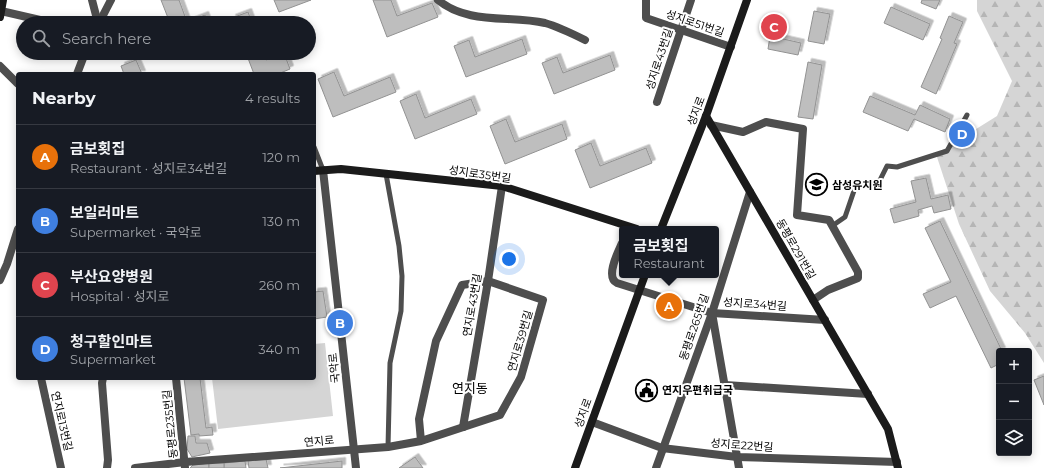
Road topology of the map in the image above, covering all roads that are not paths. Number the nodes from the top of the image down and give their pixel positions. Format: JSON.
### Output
{"nodes":[{"id":1,"x":3,"y":0,"type":"edge"},
{"id":2,"x":92,"y":0,"type":"edge"},
{"id":3,"x":111,"y":0,"type":"edge"},
{"id":4,"x":438,"y":0,"type":"edge"},
{"id":5,"x":646,"y":0,"type":"edge"},
{"id":6,"x":691,"y":0,"type":"edge"},
{"id":7,"x":747,"y":0,"type":"edge"},
{"id":8,"x":0,"y":14,"type":"edge"},
{"id":9,"x":97,"y":16,"type":"edge"},
{"id":10,"x":103,"y":16,"type":"edge"},
{"id":11,"x":16,"y":17,"type":"edge"},
{"id":12,"x":681,"y":30,"type":"junction"},
{"id":13,"x":586,"y":40,"type":"dead end"},
{"id":14,"x":731,"y":47,"type":"junction"},
{"id":15,"x":83,"y":60,"type":"edge"},
{"id":16,"x":0,"y":66,"type":"edge"},
{"id":17,"x":78,"y":72,"type":"edge"},
{"id":18,"x":16,"y":82,"type":"edge"},
{"id":19,"x":657,"y":102,"type":"dead end"},
{"id":20,"x":967,"y":115,"type":"dead end"},
{"id":21,"x":706,"y":116,"type":"junction"},
{"id":22,"x":711,"y":125,"type":"junction"},
{"id":23,"x":316,"y":152,"type":"edge"},
{"id":24,"x":323,"y":170,"type":"junction"},
{"id":25,"x":316,"y":171,"type":"edge"},
{"id":26,"x":386,"y":174,"type":"junction"},
{"id":27,"x":502,"y":186,"type":"junction"},
{"id":28,"x":750,"y":192,"type":"junction"},
{"id":29,"x":625,"y":226,"type":"edge"},
{"id":30,"x":662,"y":226,"type":"edge"},
{"id":31,"x":832,"y":226,"type":"junction"},
{"id":32,"x":16,"y":235,"type":"edge"},
{"id":33,"x":619,"y":250,"type":"edge"},
{"id":34,"x":644,"y":278,"type":"edge"},
{"id":35,"x":0,"y":280,"type":"edge"},
{"id":36,"x":488,"y":281,"type":"junction"},
{"id":37,"x":640,"y":289,"type":"junction"},
{"id":38,"x":813,"y":300,"type":"junction"},
{"id":39,"x":712,"y":313,"type":"junction"},
{"id":40,"x":825,"y":320,"type":"junction"},
{"id":41,"x":41,"y":380,"type":"edge"},
{"id":42,"x":103,"y":380,"type":"edge"},
{"id":43,"x":176,"y":380,"type":"edge"},
{"id":44,"x":724,"y":385,"type":"junction"},
{"id":45,"x":868,"y":394,"type":"junction"},
{"id":46,"x":500,"y":415,"type":"joint"},
{"id":47,"x":592,"y":422,"type":"junction"},
{"id":48,"x":462,"y":427,"type":"junction"},
{"id":49,"x":421,"y":441,"type":"junction"},
{"id":50,"x":388,"y":447,"type":"junction"},
{"id":51,"x":662,"y":448,"type":"junction"},
{"id":52,"x":354,"y":449,"type":"junction"},
{"id":53,"x":737,"y":457,"type":"junction"},
{"id":54,"x":185,"y":465,"type":"edge"},
{"id":55,"x":898,"y":465,"type":"edge"},
{"id":56,"x":61,"y":468,"type":"edge"},
{"id":57,"x":107,"y":468,"type":"edge"},
{"id":58,"x":135,"y":468,"type":"edge"},
{"id":59,"x":356,"y":468,"type":"edge"},
{"id":60,"x":575,"y":468,"type":"edge"},
{"id":61,"x":656,"y":468,"type":"edge"},
{"id":62,"x":740,"y":468,"type":"edge"}],
"edges":[{"from":1,"to":8,"type":"main road"},
{"from":2,"to":9,"type":"street"},
{"from":3,"to":10,"type":"street"},
{"from":4,"to":13,"type":"street"},
{"from":5,"to":12,"type":"street","name":"성지로51번길"},
{"from":6,"to":12,"type":"street","name":"성지로43번길"},
{"from":7,"to":14,"type":"main road","name":"성지로"},
{"from":8,"to":11,"type":"street"},
{"from":12,"to":14,"type":"street","name":"성지로51번길"},
{"from":12,"to":19,"type":"street","name":"성지로43번길"},
{"from":14,"to":21,"type":"main road","name":"성지로"},
{"from":15,"to":17,"type":"street"},
{"from":16,"to":18,"type":"street"},
{"from":20,"to":31,"type":"lane"},
{"from":21,"to":22,"type":"main road","name":"동평로291번길"},
{"from":21,"to":30,"type":"main road","name":"성지로"},
{"from":22,"to":28,"type":"main road","name":"동평로291번길"},
{"from":22,"to":31,"type":"street"},
{"from":23,"to":24,"type":"lane"},
{"from":24,"to":25,"type":"main road","name":"성지로35번길"},
{"from":24,"to":26,"type":"main road","name":"성지로35번길"},
{"from":24,"to":52,"type":"street","name":"국악로"},
{"from":26,"to":27,"type":"main road","name":"성지로35번길"},
{"from":26,"to":50,"type":"lane"},
{"from":27,"to":29,"type":"main road","name":"성지로35번길"},
{"from":27,"to":36,"type":"street","name":"연지로43번길"},
{"from":28,"to":38,"type":"main road","name":"동평로291번길"},
{"from":28,"to":39,"type":"street","name":"동평로265번길"},
{"from":31,"to":38,"type":"street"},
{"from":32,"to":35,"type":"street"},
{"from":33,"to":37,"type":"street","name":"성지로34번길"},
{"from":34,"to":37,"type":"main road","name":"성지로"},
{"from":36,"to":46,"type":"street","name":"연지로39번길"},
{"from":36,"to":48,"type":"street","name":"연지로43번길"},
{"from":36,"to":49,"type":"street","name":"연지로39번길"},
{"from":37,"to":39,"type":"street","name":"성지로34번길"},
{"from":37,"to":47,"type":"main road","name":"성지로"},
{"from":38,"to":40,"type":"main road","name":"동평로291번길"},
{"from":39,"to":40,"type":"street","name":"성지로34번길"},
{"from":39,"to":44,"type":"street"},
{"from":39,"to":51,"type":"street","name":"동평로265번길"},
{"from":40,"to":45,"type":"main road","name":"동평로291번길"},
{"from":41,"to":56,"type":"street","name":"연지로13번길"},
{"from":42,"to":57,"type":"street"},
{"from":43,"to":54,"type":"street","name":"동평로235번길"},
{"from":44,"to":45,"type":"street"},
{"from":44,"to":53,"type":"street"},
{"from":45,"to":55,"type":"main road","name":"동평로291번길"},
{"from":46,"to":48,"type":"street","name":"연지로"},
{"from":47,"to":51,"type":"street","name":"성지로22번길"},
{"from":47,"to":60,"type":"main road","name":"성지로"},
{"from":48,"to":49,"type":"street","name":"연지로"},
{"from":49,"to":50,"type":"street","name":"연지로"},
{"from":50,"to":52,"type":"street","name":"연지로"},
{"from":51,"to":53,"type":"street","name":"성지로22번길"},
{"from":51,"to":61,"type":"street","name":"동평로265번길"},
{"from":52,"to":54,"type":"street","name":"연지로"},
{"from":52,"to":59,"type":"street","name":"국악로"},
{"from":53,"to":55,"type":"street","name":"성지로22번길"},
{"from":53,"to":62,"type":"street"},
{"from":54,"to":58,"type":"street","name":"연지로"}]}
